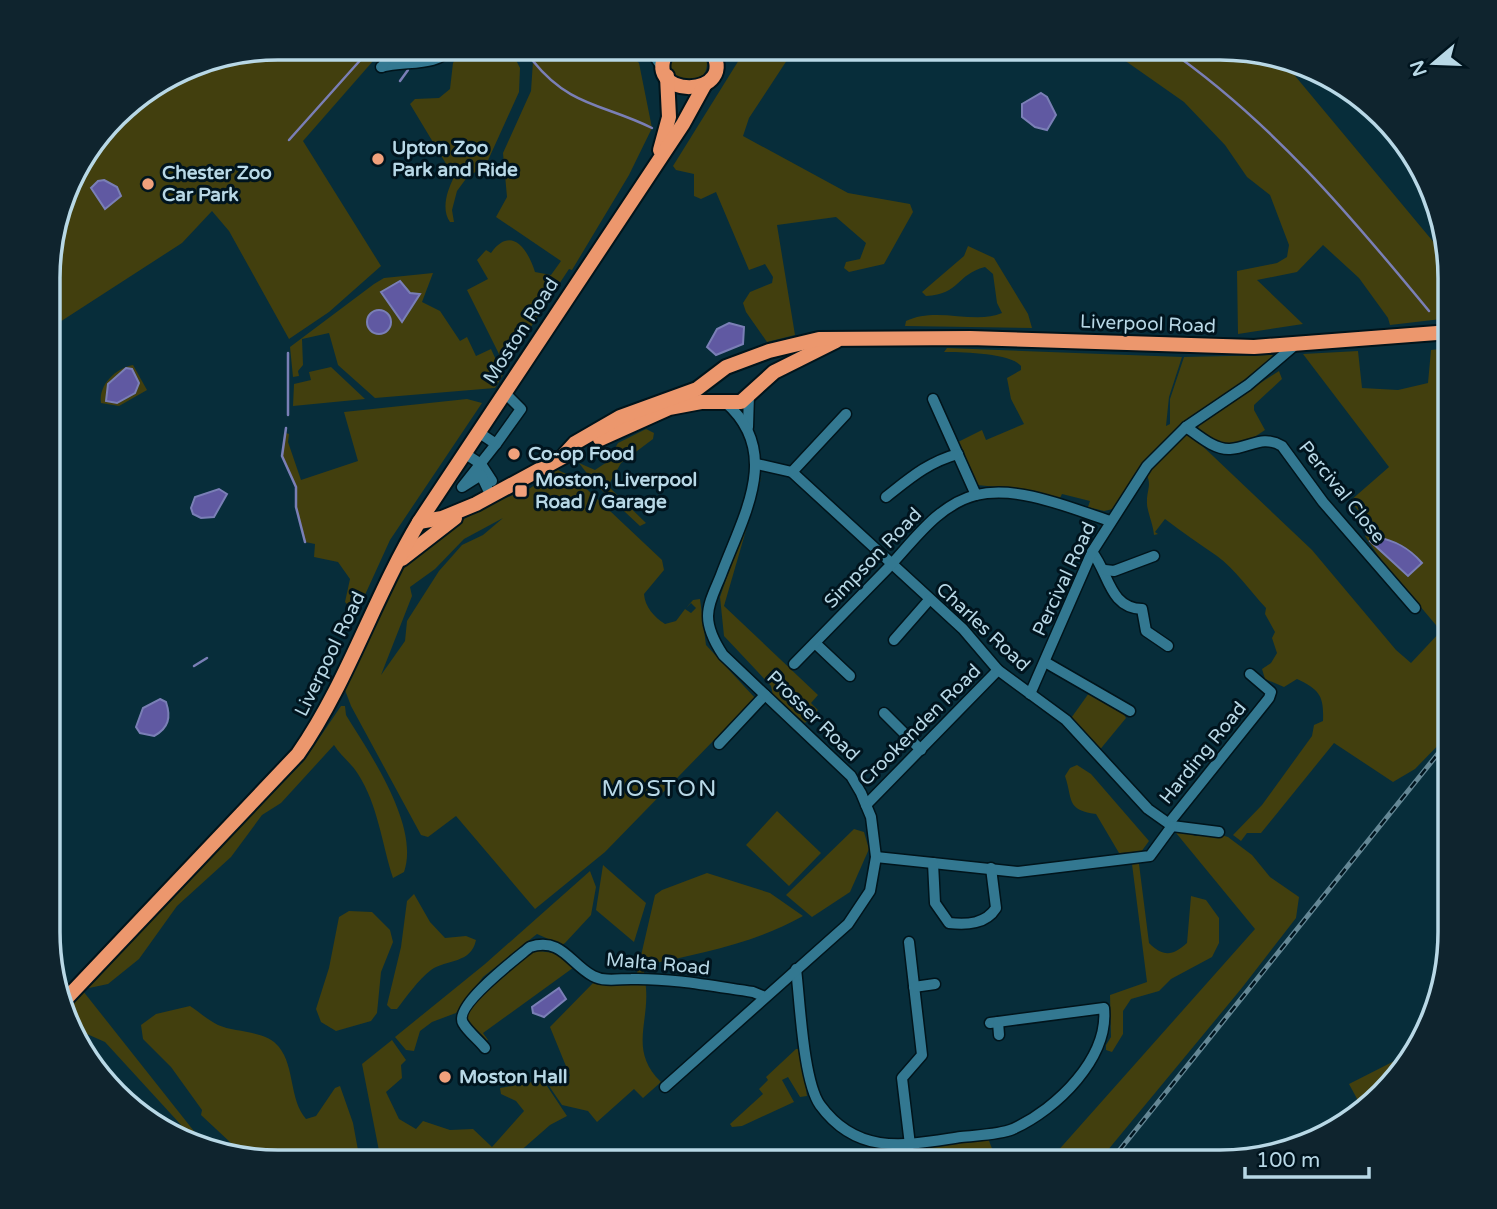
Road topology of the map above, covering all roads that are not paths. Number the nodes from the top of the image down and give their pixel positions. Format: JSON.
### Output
{"nodes":[{"id":1,"x":386,"y":60,"type":"edge"},
{"id":2,"x":429,"y":60,"type":"edge"},
{"id":3,"x":658,"y":60,"type":"edge"},
{"id":4,"x":666,"y":60,"type":"edge"},
{"id":5,"x":714,"y":60,"type":"edge"},
{"id":6,"x":422,"y":61,"type":"joint"},
{"id":7,"x":666,"y":73,"type":"junction"},
{"id":8,"x":705,"y":84,"type":"junction"},
{"id":9,"x":657,"y":162,"type":"junction"},
{"id":10,"x":1438,"y":333,"type":"edge"},
{"id":11,"x":844,"y":337,"type":"junction"},
{"id":12,"x":1294,"y":346,"type":"junction"},
{"id":13,"x":731,"y":366,"type":"junction"},
{"id":14,"x":717,"y":374,"type":"junction"},
{"id":15,"x":504,"y":392,"type":"junction"},
{"id":16,"x":750,"y":393,"type":"junction"},
{"id":17,"x":933,"y":399,"type":"dead end"},
{"id":18,"x":725,"y":402,"type":"junction"},
{"id":19,"x":846,"y":414,"type":"dead end"},
{"id":20,"x":748,"y":427,"type":"junction"},
{"id":21,"x":1186,"y":427,"type":"junction"},
{"id":22,"x":478,"y":432,"type":"junction"},
{"id":23,"x":496,"y":444,"type":"junction"},
{"id":24,"x":464,"y":453,"type":"junction"},
{"id":25,"x":565,"y":454,"type":"junction"},
{"id":26,"x":958,"y":454,"type":"junction"},
{"id":27,"x":481,"y":464,"type":"junction"},
{"id":28,"x":757,"y":464,"type":"junction"},
{"id":29,"x":792,"y":472,"type":"junction"},
{"id":30,"x":492,"y":481,"type":"dead end"},
{"id":31,"x":976,"y":495,"type":"junction"},
{"id":32,"x":491,"y":496,"type":"junction"},
{"id":33,"x":886,"y":498,"type":"dead end"},
{"id":34,"x":477,"y":504,"type":"junction"},
{"id":35,"x":1111,"y":521,"type":"junction"},
{"id":36,"x":419,"y":522,"type":"junction"},
{"id":37,"x":1092,"y":552,"type":"junction"},
{"id":38,"x":1154,"y":555,"type":"dead end"},
{"id":39,"x":890,"y":566,"type":"junction"},
{"id":40,"x":1105,"y":570,"type":"junction"},
{"id":41,"x":390,"y":574,"type":"junction"},
{"id":42,"x":929,"y":600,"type":"junction"},
{"id":43,"x":1415,"y":608,"type":"dead end"},
{"id":44,"x":894,"y":640,"type":"dead end"},
{"id":45,"x":815,"y":643,"type":"junction"},
{"id":46,"x":1168,"y":646,"type":"dead end"},
{"id":47,"x":1045,"y":662,"type":"junction"},
{"id":48,"x":794,"y":664,"type":"dead end"},
{"id":49,"x":998,"y":670,"type":"junction"},
{"id":50,"x":1250,"y":674,"type":"dead end"},
{"id":51,"x":850,"y":676,"type":"dead end"},
{"id":52,"x":1030,"y":694,"type":"junction"},
{"id":53,"x":765,"y":695,"type":"junction"},
{"id":54,"x":1130,"y":711,"type":"dead end"},
{"id":55,"x":884,"y":713,"type":"dead end"},
{"id":56,"x":719,"y":744,"type":"dead end"},
{"id":57,"x":921,"y":750,"type":"junction"},
{"id":58,"x":866,"y":805,"type":"junction"},
{"id":59,"x":1170,"y":824,"type":"junction"},
{"id":60,"x":1219,"y":832,"type":"dead end"},
{"id":61,"x":876,"y":857,"type":"junction"},
{"id":62,"x":933,"y":863,"type":"junction"},
{"id":63,"x":991,"y":868,"type":"junction"},
{"id":64,"x":909,"y":942,"type":"dead end"},
{"id":65,"x":796,"y":969,"type":"junction"},
{"id":66,"x":935,"y":984,"type":"dead end"},
{"id":67,"x":914,"y":987,"type":"junction"},
{"id":68,"x":69,"y":996,"type":"edge"},
{"id":69,"x":765,"y":997,"type":"junction"},
{"id":70,"x":999,"y":1035,"type":"dead end"},
{"id":71,"x":485,"y":1048,"type":"dead end"},
{"id":72,"x":664,"y":1087,"type":"dead end"},
{"id":73,"x":910,"y":1145,"type":"junction"}],
"edges":[{"from":1,"to":6,"type":"street"},
{"from":2,"to":6,"type":"street"},
{"from":3,"to":7,"type":"street"},
{"from":4,"to":7,"type":"highway","name":"Moston Road"},
{"from":5,"to":8,"type":"highway","name":"Moston Road"},
{"from":7,"to":8,"type":"highway"},
{"from":7,"to":9,"type":"highway","name":"Moston Road"},
{"from":8,"to":9,"type":"highway","name":"Moston Road"},
{"from":9,"to":15,"type":"highway","name":"Moston Road"},
{"from":10,"to":12,"type":"highway","name":"Liverpool Road"},
{"from":11,"to":12,"type":"highway","name":"Liverpool Road"},
{"from":11,"to":13,"type":"highway","name":"Liverpool Road"},
{"from":11,"to":16,"type":"highway","name":"Liverpool Road"},
{"from":12,"to":21,"type":"street","name":"Percival Road"},
{"from":13,"to":14,"type":"highway"},
{"from":13,"to":16,"type":"highway"},
{"from":14,"to":18,"type":"highway"},
{"from":14,"to":25,"type":"highway"},
{"from":15,"to":22,"type":"highway","name":"Moston Road"},
{"from":15,"to":23,"type":"street"},
{"from":16,"to":18,"type":"highway"},
{"from":16,"to":20,"type":"street"},
{"from":17,"to":26,"type":"street"},
{"from":18,"to":20,"type":"street"},
{"from":18,"to":25,"type":"highway"},
{"from":19,"to":29,"type":"street"},
{"from":20,"to":28,"type":"street"},
{"from":21,"to":35,"type":"street","name":"Percival Road"},
{"from":21,"to":43,"type":"street","name":"Percival Close"},
{"from":22,"to":23,"type":"street"},
{"from":22,"to":24,"type":"highway","name":"Moston Road"},
{"from":23,"to":27,"type":"street"},
{"from":24,"to":27,"type":"street"},
{"from":24,"to":36,"type":"highway","name":"Moston Road"},
{"from":25,"to":32,"type":"highway"},
{"from":26,"to":31,"type":"street"},
{"from":26,"to":33,"type":"street"},
{"from":27,"to":30,"type":"street"},
{"from":27,"to":32,"type":"street"},
{"from":28,"to":29,"type":"street"},
{"from":28,"to":53,"type":"street","name":"Prosser Road"},
{"from":29,"to":39,"type":"street","name":"Charles Road"},
{"from":31,"to":35,"type":"street","name":"Simpson Road"},
{"from":31,"to":39,"type":"street","name":"Simpson Road"},
{"from":32,"to":34,"type":"highway"},
{"from":34,"to":36,"type":"highway"},
{"from":34,"to":41,"type":"highway"},
{"from":35,"to":37,"type":"street","name":"Percival Road"},
{"from":36,"to":41,"type":"highway","name":"Liverpool Road"},
{"from":37,"to":40,"type":"street"},
{"from":37,"to":47,"type":"street","name":"Percival Road"},
{"from":38,"to":40,"type":"street"},
{"from":39,"to":42,"type":"street","name":"Charles Road"},
{"from":39,"to":45,"type":"street","name":"Simpson Road"},
{"from":40,"to":46,"type":"street"},
{"from":41,"to":68,"type":"highway","name":"Liverpool Road"},
{"from":42,"to":44,"type":"street"},
{"from":42,"to":49,"type":"street","name":"Charles Road"},
{"from":45,"to":48,"type":"street","name":"Simpson Road"},
{"from":45,"to":51,"type":"street"},
{"from":47,"to":52,"type":"street","name":"Percival Road"},
{"from":47,"to":54,"type":"street"},
{"from":49,"to":52,"type":"street","name":"Charles Road"},
{"from":49,"to":57,"type":"street","name":"Crookenden Road"},
{"from":50,"to":59,"type":"street","name":"Harding Road"},
{"from":52,"to":59,"type":"street","name":"Charles Road"},
{"from":53,"to":56,"type":"street"},
{"from":53,"to":58,"type":"street","name":"Prosser Road"},
{"from":55,"to":57,"type":"street"},
{"from":57,"to":58,"type":"street","name":"Crookenden Road"},
{"from":58,"to":61,"type":"street","name":"Prosser Road"},
{"from":59,"to":60,"type":"street"},
{"from":59,"to":63,"type":"street"},
{"from":61,"to":62,"type":"street"},
{"from":61,"to":65,"type":"street","name":"Prosser Road"},
{"from":62,"to":63,"type":"street"},
{"from":62,"to":63,"type":"street"},
{"from":64,"to":67,"type":"street"},
{"from":65,"to":69,"type":"street","name":"Prosser Road"},
{"from":65,"to":73,"type":"street"},
{"from":66,"to":67,"type":"street"},
{"from":67,"to":73,"type":"street"},
{"from":69,"to":71,"type":"street","name":"Malta Road"},
{"from":69,"to":72,"type":"street","name":"Prosser Road"},
{"from":70,"to":73,"type":"street"}]}
